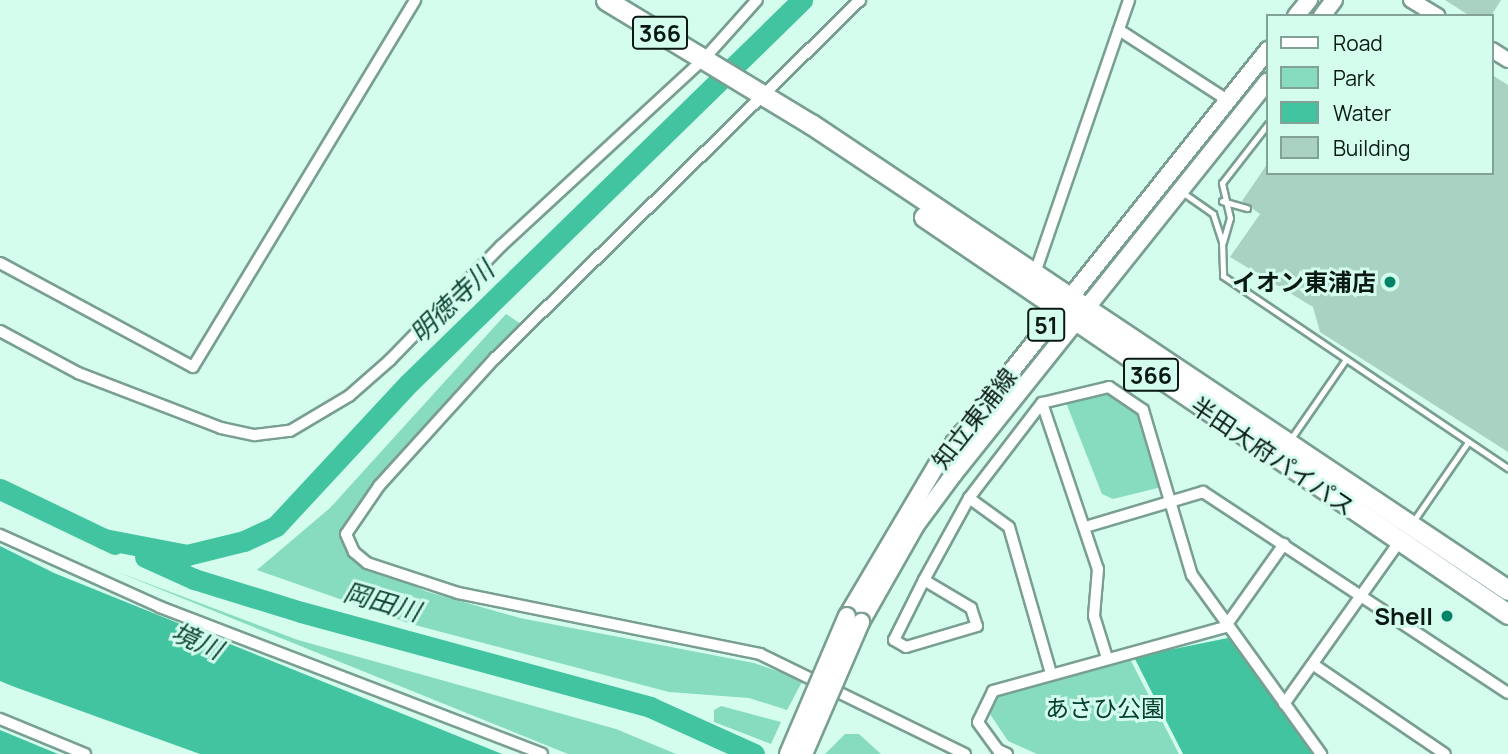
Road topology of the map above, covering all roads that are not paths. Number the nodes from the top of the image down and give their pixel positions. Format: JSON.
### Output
{"nodes":[{"id":1,"x":415,"y":0,"type":"edge"},
{"id":2,"x":606,"y":0,"type":"edge"},
{"id":3,"x":757,"y":0,"type":"edge"},
{"id":4,"x":860,"y":0,"type":"edge"},
{"id":5,"x":1129,"y":0,"type":"edge"},
{"id":6,"x":1309,"y":0,"type":"edge"},
{"id":7,"x":1411,"y":0,"type":"edge"},
{"id":8,"x":1298,"y":14,"type":"edge"},
{"id":9,"x":1435,"y":14,"type":"edge"},
{"id":10,"x":1119,"y":30,"type":"junction"},
{"id":11,"x":1266,"y":52,"type":"edge"},
{"id":12,"x":709,"y":62,"type":"junction"},
{"id":13,"x":1266,"y":85,"type":"edge"},
{"id":14,"x":754,"y":91,"type":"junction"},
{"id":15,"x":1227,"y":100,"type":"junction"},
{"id":16,"x":804,"y":124,"type":"junction"},
{"id":17,"x":1266,"y":127,"type":"edge"},
{"id":18,"x":1180,"y":191,"type":"junction"},
{"id":19,"x":1222,"y":201,"type":"junction"},
{"id":20,"x":1247,"y":208,"type":"dead end"},
{"id":21,"x":1222,"y":244,"type":"junction"},
{"id":22,"x":0,"y":263,"type":"edge"},
{"id":23,"x":1034,"y":276,"type":"junction"},
{"id":24,"x":1070,"y":309,"type":"junction"},
{"id":25,"x":0,"y":331,"type":"edge"},
{"id":26,"x":1346,"y":359,"type":"junction"},
{"id":27,"x":1042,"y":402,"type":"junction"},
{"id":28,"x":1290,"y":440,"type":"junction"},
{"id":29,"x":1468,"y":442,"type":"junction"},
{"id":30,"x":1508,"y":468,"type":"edge"},
{"id":31,"x":969,"y":498,"type":"junction"},
{"id":32,"x":1168,"y":500,"type":"junction"},
{"id":33,"x":1412,"y":524,"type":"junction"},
{"id":34,"x":1085,"y":527,"type":"junction"},
{"id":35,"x":0,"y":535,"type":"edge"},
{"id":36,"x":1400,"y":541,"type":"junction"},
{"id":37,"x":1284,"y":544,"type":"junction"},
{"id":38,"x":924,"y":580,"type":"junction"},
{"id":39,"x":1508,"y":590,"type":"edge"},
{"id":40,"x":1360,"y":598,"type":"junction"},
{"id":41,"x":1508,"y":614,"type":"edge"},
{"id":42,"x":854,"y":619,"type":"junction"},
{"id":43,"x":1225,"y":626,"type":"junction"},
{"id":44,"x":1107,"y":658,"type":"junction"},
{"id":45,"x":1314,"y":665,"type":"junction"},
{"id":46,"x":1051,"y":673,"type":"junction"},
{"id":47,"x":1508,"y":693,"type":"edge"},
{"id":48,"x":1284,"y":704,"type":"junction"},
{"id":49,"x":0,"y":719,"type":"edge"},
{"id":50,"x":85,"y":754,"type":"edge"},
{"id":51,"x":542,"y":754,"type":"edge"},
{"id":52,"x":788,"y":754,"type":"edge"},
{"id":53,"x":804,"y":754,"type":"edge"},
{"id":54,"x":965,"y":754,"type":"edge"},
{"id":55,"x":1007,"y":754,"type":"edge"},
{"id":56,"x":1321,"y":754,"type":"edge"},
{"id":57,"x":1445,"y":754,"type":"edge"}],
"edges":[{"from":1,"to":22,"type":"street"},
{"from":2,"to":12,"type":"highway","name":"半田大府パイパス","number":"366"},
{"from":3,"to":12,"type":"street"},
{"from":4,"to":14,"type":"street"},
{"from":5,"to":10,"type":"street"},
{"from":6,"to":8,"type":"main road"},
{"from":7,"to":9,"type":"street"},
{"from":10,"to":15,"type":"street"},
{"from":10,"to":23,"type":"street"},
{"from":11,"to":15,"type":"main road","name":"知立東浦線","number":"51"},
{"from":12,"to":14,"type":"highway","name":"半田大府パイパス","number":"366"},
{"from":12,"to":25,"type":"street"},
{"from":13,"to":18,"type":"main road","name":"知立東浦線","number":"51"},
{"from":14,"to":16,"type":"highway","name":"半田大府パイパス","number":"366"},
{"from":14,"to":54,"type":"street"},
{"from":15,"to":24,"type":"main road","name":"知立東浦線","number":"51"},
{"from":16,"to":23,"type":"highway","name":"半田大府パイパス","number":"366"},
{"from":16,"to":24,"type":"highway","name":"半田大府パイパス","number":"366"},
{"from":17,"to":19,"type":"lane"},
{"from":18,"to":21,"type":"lane"},
{"from":18,"to":24,"type":"main road","name":"知立東浦線","number":"51"},
{"from":19,"to":20,"type":"lane"},
{"from":19,"to":21,"type":"lane"},
{"from":21,"to":26,"type":"lane"},
{"from":23,"to":24,"type":"highway","name":"半田大府パイパス","number":"366"},
{"from":24,"to":28,"type":"highway","name":"半田大府パイパス","number":"366"},
{"from":24,"to":36,"type":"highway","name":"半田大府パイパス","number":"366"},
{"from":24,"to":42,"type":"main road","name":"知立東浦線","number":"51"},
{"from":26,"to":28,"type":"lane"},
{"from":26,"to":29,"type":"lane"},
{"from":27,"to":31,"type":"street"},
{"from":27,"to":32,"type":"street"},
{"from":27,"to":34,"type":"street"},
{"from":28,"to":33,"type":"highway","name":"半田大府パイパス","number":"366"},
{"from":29,"to":30,"type":"lane"},
{"from":29,"to":33,"type":"lane"},
{"from":31,"to":38,"type":"street"},
{"from":31,"to":46,"type":"street"},
{"from":32,"to":34,"type":"street"},
{"from":32,"to":37,"type":"street"},
{"from":32,"to":43,"type":"street"},
{"from":33,"to":36,"type":"street"},
{"from":33,"to":39,"type":"highway","name":"半田大府パイパス","number":"366"},
{"from":34,"to":44,"type":"street"},
{"from":35,"to":51,"type":"street"},
{"from":36,"to":40,"type":"street"},
{"from":36,"to":41,"type":"highway","name":"半田大府パイパス","number":"366"},
{"from":37,"to":40,"type":"street"},
{"from":37,"to":43,"type":"street"},
{"from":38,"to":38,"type":"street"},
{"from":40,"to":45,"type":"street"},
{"from":40,"to":47,"type":"street"},
{"from":42,"to":52,"type":"main road","name":"知立東浦線","number":"51","bridge":true},
{"from":42,"to":53,"type":"main road","name":"知立東浦線","number":"51","bridge":true},
{"from":43,"to":44,"type":"street"},
{"from":43,"to":48,"type":"street"},
{"from":44,"to":46,"type":"street"},
{"from":45,"to":48,"type":"street"},
{"from":45,"to":57,"type":"street"},
{"from":46,"to":55,"type":"street"},
{"from":48,"to":56,"type":"street"},
{"from":49,"to":50,"type":"street"}]}
